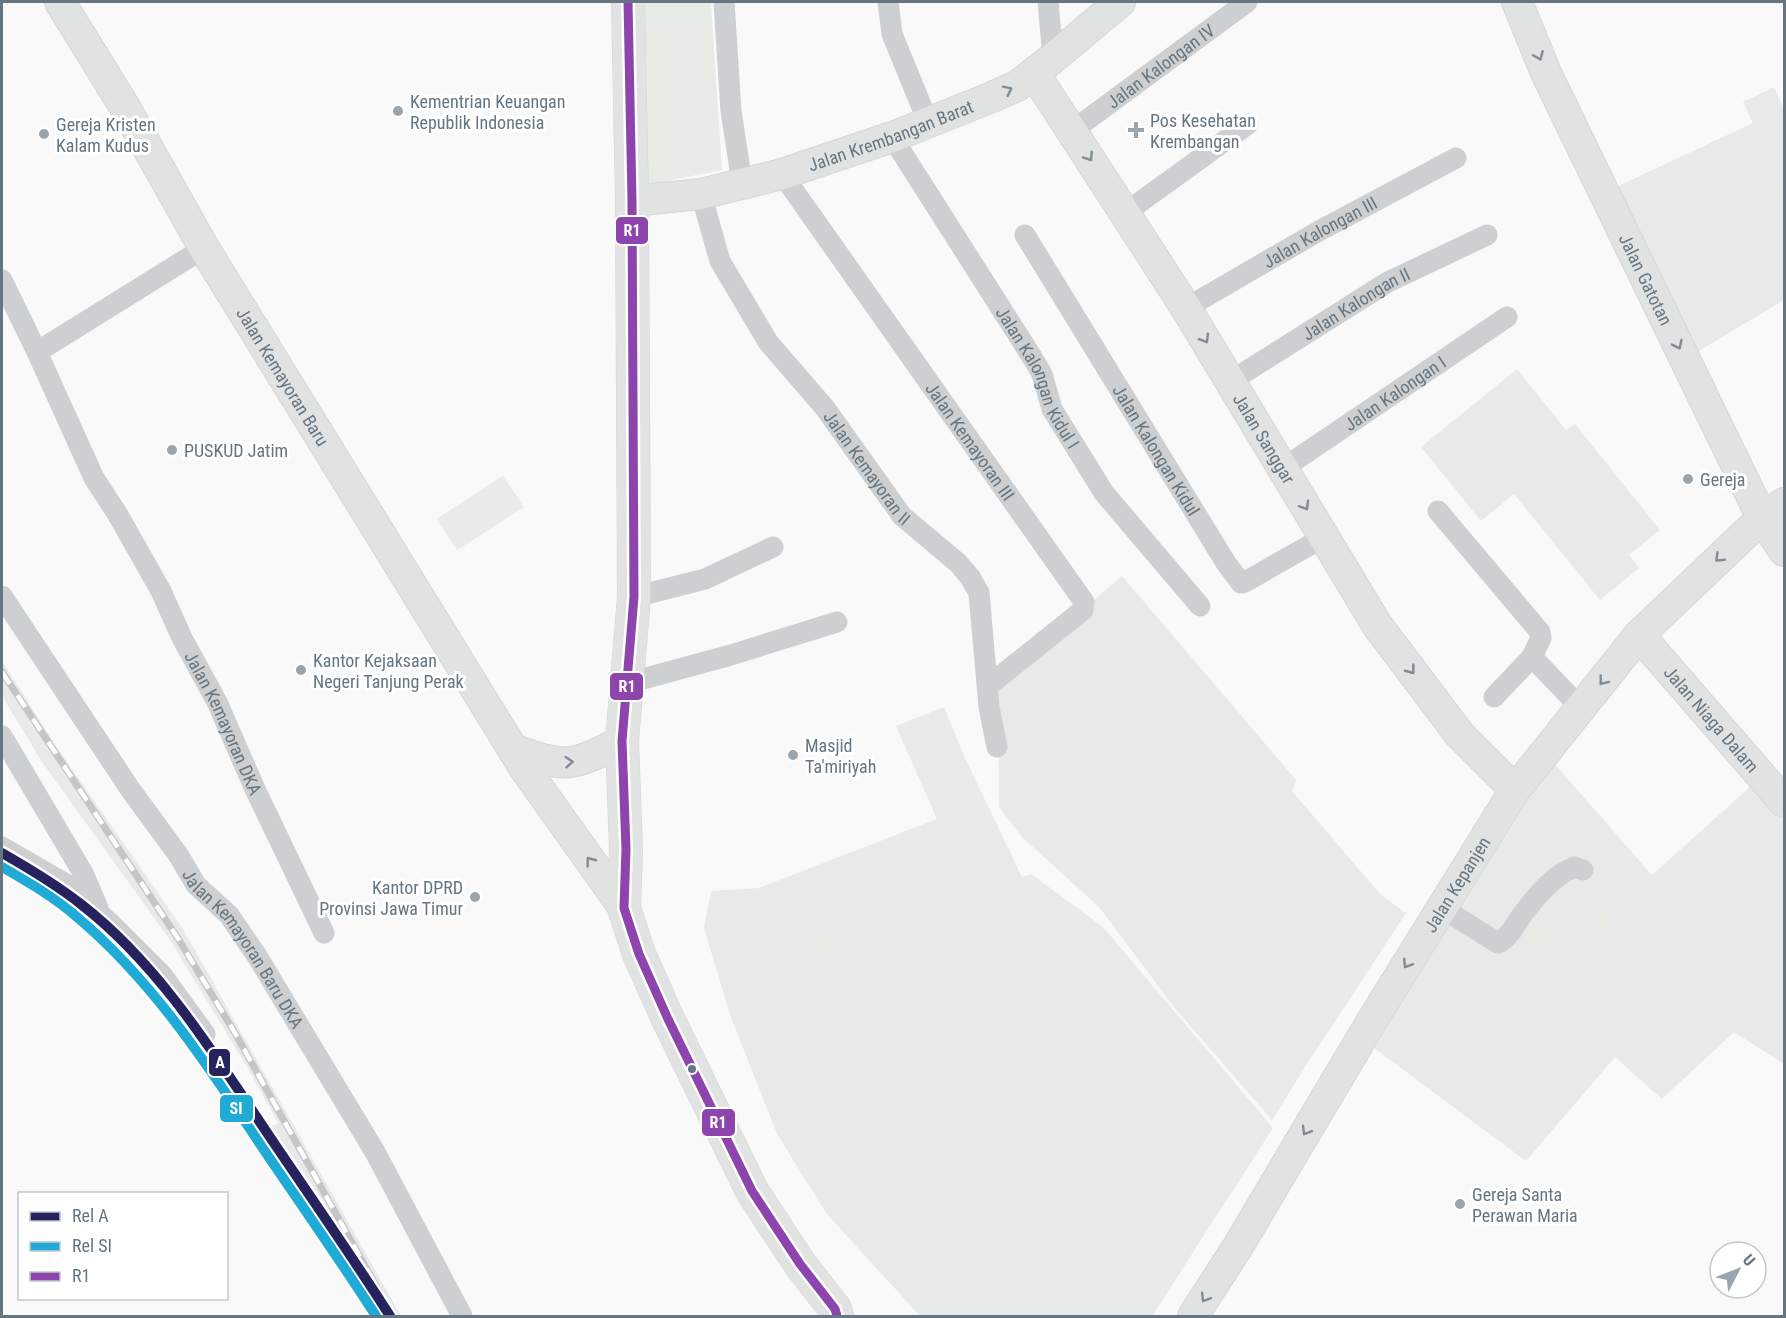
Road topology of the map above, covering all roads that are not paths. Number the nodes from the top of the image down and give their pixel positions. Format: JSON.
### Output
{"nodes":[{"id":1,"x":60,"y":2,"type":"edge"},
{"id":2,"x":628,"y":2,"type":"edge"},
{"id":3,"x":724,"y":2,"type":"edge"},
{"id":4,"x":888,"y":2,"type":"edge"},
{"id":5,"x":1048,"y":2,"type":"edge"},
{"id":6,"x":1120,"y":2,"type":"edge"},
{"id":7,"x":1248,"y":2,"type":"edge"},
{"id":8,"x":1517,"y":2,"type":"edge"},
{"id":9,"x":1044,"y":65,"type":"junction"},
{"id":10,"x":928,"y":122,"type":"junction"},
{"id":11,"x":1248,"y":124,"type":"dead end"},
{"id":12,"x":1072,"y":131,"type":"junction"},
{"id":13,"x":892,"y":137,"type":"junction"},
{"id":14,"x":1456,"y":159,"type":"dead end"},
{"id":15,"x":782,"y":174,"type":"junction"},
{"id":16,"x":742,"y":183,"type":"junction"},
{"id":17,"x":701,"y":194,"type":"junction"},
{"id":18,"x":632,"y":201,"type":"junction"},
{"id":19,"x":1125,"y":213,"type":"junction"},
{"id":20,"x":1025,"y":235,"type":"dead end"},
{"id":21,"x":1487,"y":235,"type":"dead end"},
{"id":22,"x":204,"y":248,"type":"junction"},
{"id":23,"x":2,"y":280,"type":"edge"},
{"id":24,"x":1186,"y":308,"type":"junction"},
{"id":25,"x":1507,"y":317,"type":"dead end"},
{"id":26,"x":37,"y":352,"type":"junction"},
{"id":27,"x":1231,"y":381,"type":"junction"},
{"id":28,"x":1282,"y":469,"type":"junction"},
{"id":29,"x":1438,"y":511,"type":"dead end"},
{"id":30,"x":1773,"y":511,"type":"edge"},
{"id":31,"x":1324,"y":537,"type":"junction"},
{"id":32,"x":773,"y":547,"type":"dead end"},
{"id":33,"x":1785,"y":551,"type":"edge"},
{"id":34,"x":2,"y":596,"type":"edge"},
{"id":35,"x":634,"y":597,"type":"junction"},
{"id":36,"x":1200,"y":606,"type":"dead end"},
{"id":37,"x":837,"y":622,"type":"dead end"},
{"id":38,"x":1639,"y":635,"type":"junction"},
{"id":39,"x":1532,"y":657,"type":"junction"},
{"id":40,"x":628,"y":683,"type":"junction"},
{"id":41,"x":988,"y":686,"type":"junction"},
{"id":42,"x":1494,"y":698,"type":"dead end"},
{"id":43,"x":1581,"y":708,"type":"junction"},
{"id":44,"x":2,"y":736,"type":"edge"},
{"id":45,"x":622,"y":741,"type":"junction"},
{"id":46,"x":997,"y":747,"type":"dead end"},
{"id":47,"x":513,"y":748,"type":"junction"},
{"id":48,"x":1515,"y":790,"type":"junction"},
{"id":49,"x":1785,"y":802,"type":"edge"},
{"id":50,"x":2,"y":848,"type":"edge"},
{"id":51,"x":1583,"y":870,"type":"dead end"},
{"id":52,"x":624,"y":908,"type":"junction"},
{"id":53,"x":1442,"y":908,"type":"junction"},
{"id":54,"x":98,"y":912,"type":"junction"},
{"id":55,"x":324,"y":933,"type":"dead end"},
{"id":56,"x":205,"y":1034,"type":"dead end"},
{"id":57,"x":842,"y":1314,"type":"edge"},
{"id":58,"x":462,"y":1317,"type":"edge"},
{"id":59,"x":1193,"y":1317,"type":"edge"}],
"edges":[{"from":1,"to":22,"type":"street","name":"Jalan Kemayoran Baru"},
{"from":2,"to":18,"type":"main road"},
{"from":3,"to":16,"type":"street"},
{"from":4,"to":10,"type":"street"},
{"from":5,"to":9,"type":"street"},
{"from":6,"to":9,"type":"street","name":"Jalan Krembangan Barat"},
{"from":7,"to":12,"type":"street","name":"Jalan Kalongan IV"},
{"from":8,"to":30,"type":"street","name":"Jalan Gatotan","one_way":true},
{"from":10,"to":9,"type":"street","name":"Jalan Krembangan Barat","one_way":true},
{"from":9,"to":12,"type":"street","name":"Jalan Sanggar"},
{"from":10,"to":13,"type":"street","name":"Jalan Krembangan Barat"},
{"from":11,"to":19,"type":"street"},
{"from":12,"to":19,"type":"street","name":"Jalan Sanggar","one_way":true},
{"from":13,"to":15,"type":"street","name":"Jalan Krembangan Barat"},
{"from":13,"to":36,"type":"street","name":"Jalan Kalongan Kidul I"},
{"from":14,"to":24,"type":"street","name":"Jalan Kalongan III"},
{"from":15,"to":16,"type":"street","name":"Jalan Krembangan Barat"},
{"from":15,"to":41,"type":"street","name":"Jalan Kemayoran III"},
{"from":16,"to":17,"type":"street","name":"Jalan Krembangan Barat"},
{"from":17,"to":18,"type":"street","name":"Jalan Krembangan Barat"},
{"from":17,"to":41,"type":"street","name":"Jalan Kemayoran II"},
{"from":18,"to":35,"type":"main road"},
{"from":19,"to":24,"type":"street","name":"Jalan Sanggar"},
{"from":20,"to":31,"type":"street","name":"Jalan Kalongan Kidul"},
{"from":21,"to":27,"type":"street","name":"Jalan Kalongan II"},
{"from":22,"to":26,"type":"street"},
{"from":22,"to":47,"type":"street","name":"Jalan Kemayoran Baru"},
{"from":23,"to":26,"type":"street","name":"Jalan Kemayoran DKA"},
{"from":24,"to":27,"type":"street","name":"Jalan Sanggar","one_way":true},
{"from":25,"to":28,"type":"street","name":"Jalan Kalongan I"},
{"from":26,"to":55,"type":"street","name":"Jalan Kemayoran DKA"},
{"from":27,"to":28,"type":"street","name":"Jalan Sanggar"},
{"from":28,"to":31,"type":"street","name":"Jalan Sanggar","one_way":true},
{"from":29,"to":39,"type":"street"},
{"from":30,"to":33,"type":"street","name":"Jalan Gatotan"},
{"from":30,"to":38,"type":"street","name":"Jalan Kepanjen","one_way":true},
{"from":31,"to":48,"type":"street","name":"Jalan Sanggar","one_way":true},
{"from":32,"to":35,"type":"street"},
{"from":34,"to":58,"type":"street","name":"Jalan Kemayoran Baru DKA"},
{"from":35,"to":40,"type":"main road"},
{"from":37,"to":40,"type":"street"},
{"from":38,"to":43,"type":"street","name":"Jalan Kepanjen","one_way":true},
{"from":38,"to":49,"type":"street","name":"Jalan Niaga Dalam"},
{"from":39,"to":42,"type":"street"},
{"from":39,"to":43,"type":"street"},
{"from":40,"to":45,"type":"main road"},
{"from":41,"to":46,"type":"street","name":"Jalan Kemayoran II"},
{"from":43,"to":48,"type":"street","name":"Jalan Kepanjen"},
{"from":44,"to":54,"type":"street"},
{"from":47,"to":45,"type":"street","one_way":true},
{"from":45,"to":52,"type":"main road"},
{"from":52,"to":47,"type":"street","name":"Jalan Kemayoran Baru","one_way":true},
{"from":48,"to":53,"type":"street","name":"Jalan Kepanjen"},
{"from":50,"to":54,"type":"street"},
{"from":51,"to":53,"type":"street"},
{"from":52,"to":57,"type":"main road"},
{"from":53,"to":59,"type":"street","name":"Jalan Kepanjen","one_way":true},
{"from":54,"to":56,"type":"street"}]}
